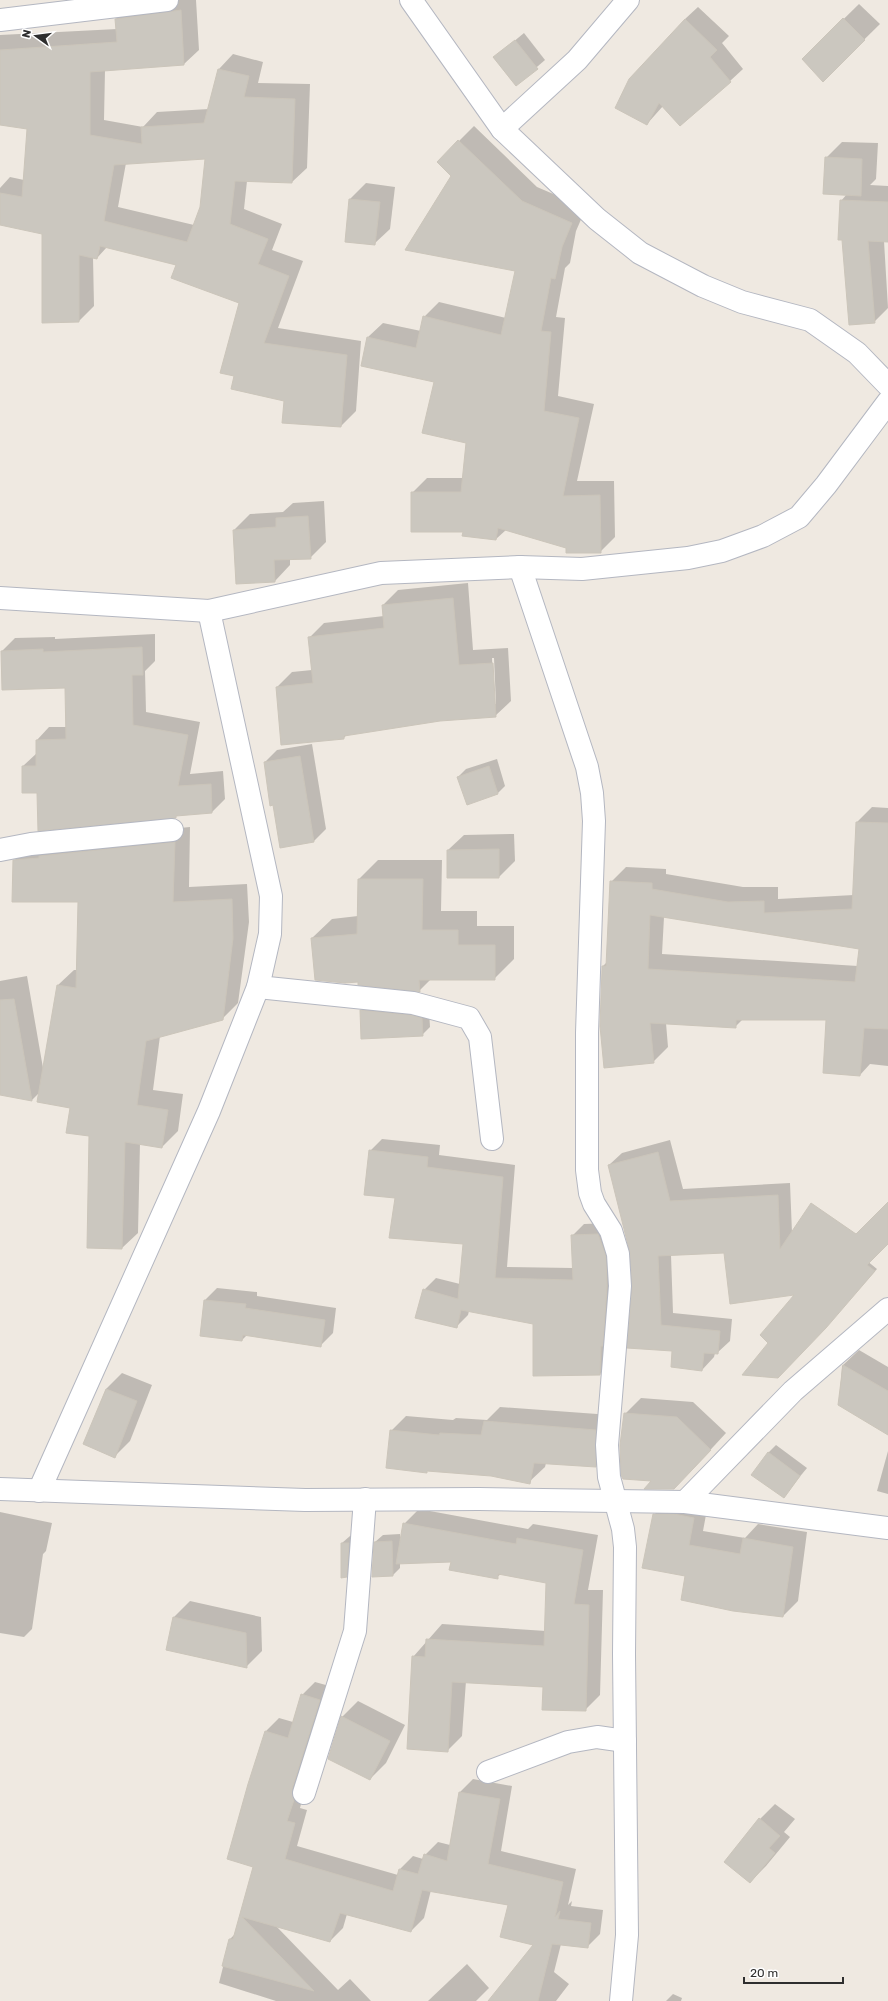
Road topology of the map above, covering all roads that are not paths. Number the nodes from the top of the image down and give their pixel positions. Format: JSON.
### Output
{"nodes":[{"id":1,"x":166,"y":0,"type":"edge"},
{"id":2,"x":411,"y":0,"type":"edge"},
{"id":3,"x":628,"y":0,"type":"edge"},
{"id":4,"x":0,"y":20,"type":"edge"},
{"id":5,"x":502,"y":129,"type":"junction"},
{"id":6,"x":888,"y":385,"type":"edge"},
{"id":7,"x":888,"y":402,"type":"edge"},
{"id":8,"x":520,"y":568,"type":"junction"},
{"id":9,"x":0,"y":598,"type":"edge"},
{"id":10,"x":209,"y":611,"type":"junction"},
{"id":11,"x":172,"y":830,"type":"dead end"},
{"id":12,"x":0,"y":850,"type":"edge"},
{"id":13,"x":258,"y":987,"type":"junction"},
{"id":14,"x":492,"y":1139,"type":"dead end"},
{"id":15,"x":888,"y":1309,"type":"edge"},
{"id":16,"x":0,"y":1489,"type":"edge"},
{"id":17,"x":39,"y":1492,"type":"junction"},
{"id":18,"x":365,"y":1499,"type":"junction"},
{"id":19,"x":615,"y":1501,"type":"junction"},
{"id":20,"x":685,"y":1502,"type":"junction"},
{"id":21,"x":888,"y":1528,"type":"edge"},
{"id":22,"x":625,"y":1741,"type":"junction"},
{"id":23,"x":488,"y":1772,"type":"dead end"},
{"id":24,"x":304,"y":1793,"type":"dead end"},
{"id":25,"x":621,"y":2001,"type":"edge"}],
"edges":[{"from":1,"to":4,"type":"street"},
{"from":2,"to":5,"type":"street"},
{"from":3,"to":5,"type":"street"},
{"from":5,"to":6,"type":"street"},
{"from":7,"to":8,"type":"street"},
{"from":8,"to":10,"type":"street"},
{"from":8,"to":19,"type":"street"},
{"from":9,"to":10,"type":"street"},
{"from":10,"to":13,"type":"street"},
{"from":11,"to":12,"type":"street"},
{"from":13,"to":14,"type":"street"},
{"from":13,"to":17,"type":"street"},
{"from":15,"to":20,"type":"street"},
{"from":16,"to":17,"type":"street"},
{"from":17,"to":18,"type":"street"},
{"from":18,"to":19,"type":"street"},
{"from":18,"to":24,"type":"street"},
{"from":19,"to":20,"type":"street"},
{"from":19,"to":22,"type":"street"},
{"from":20,"to":21,"type":"street"},
{"from":22,"to":23,"type":"street"},
{"from":22,"to":25,"type":"street"}]}
